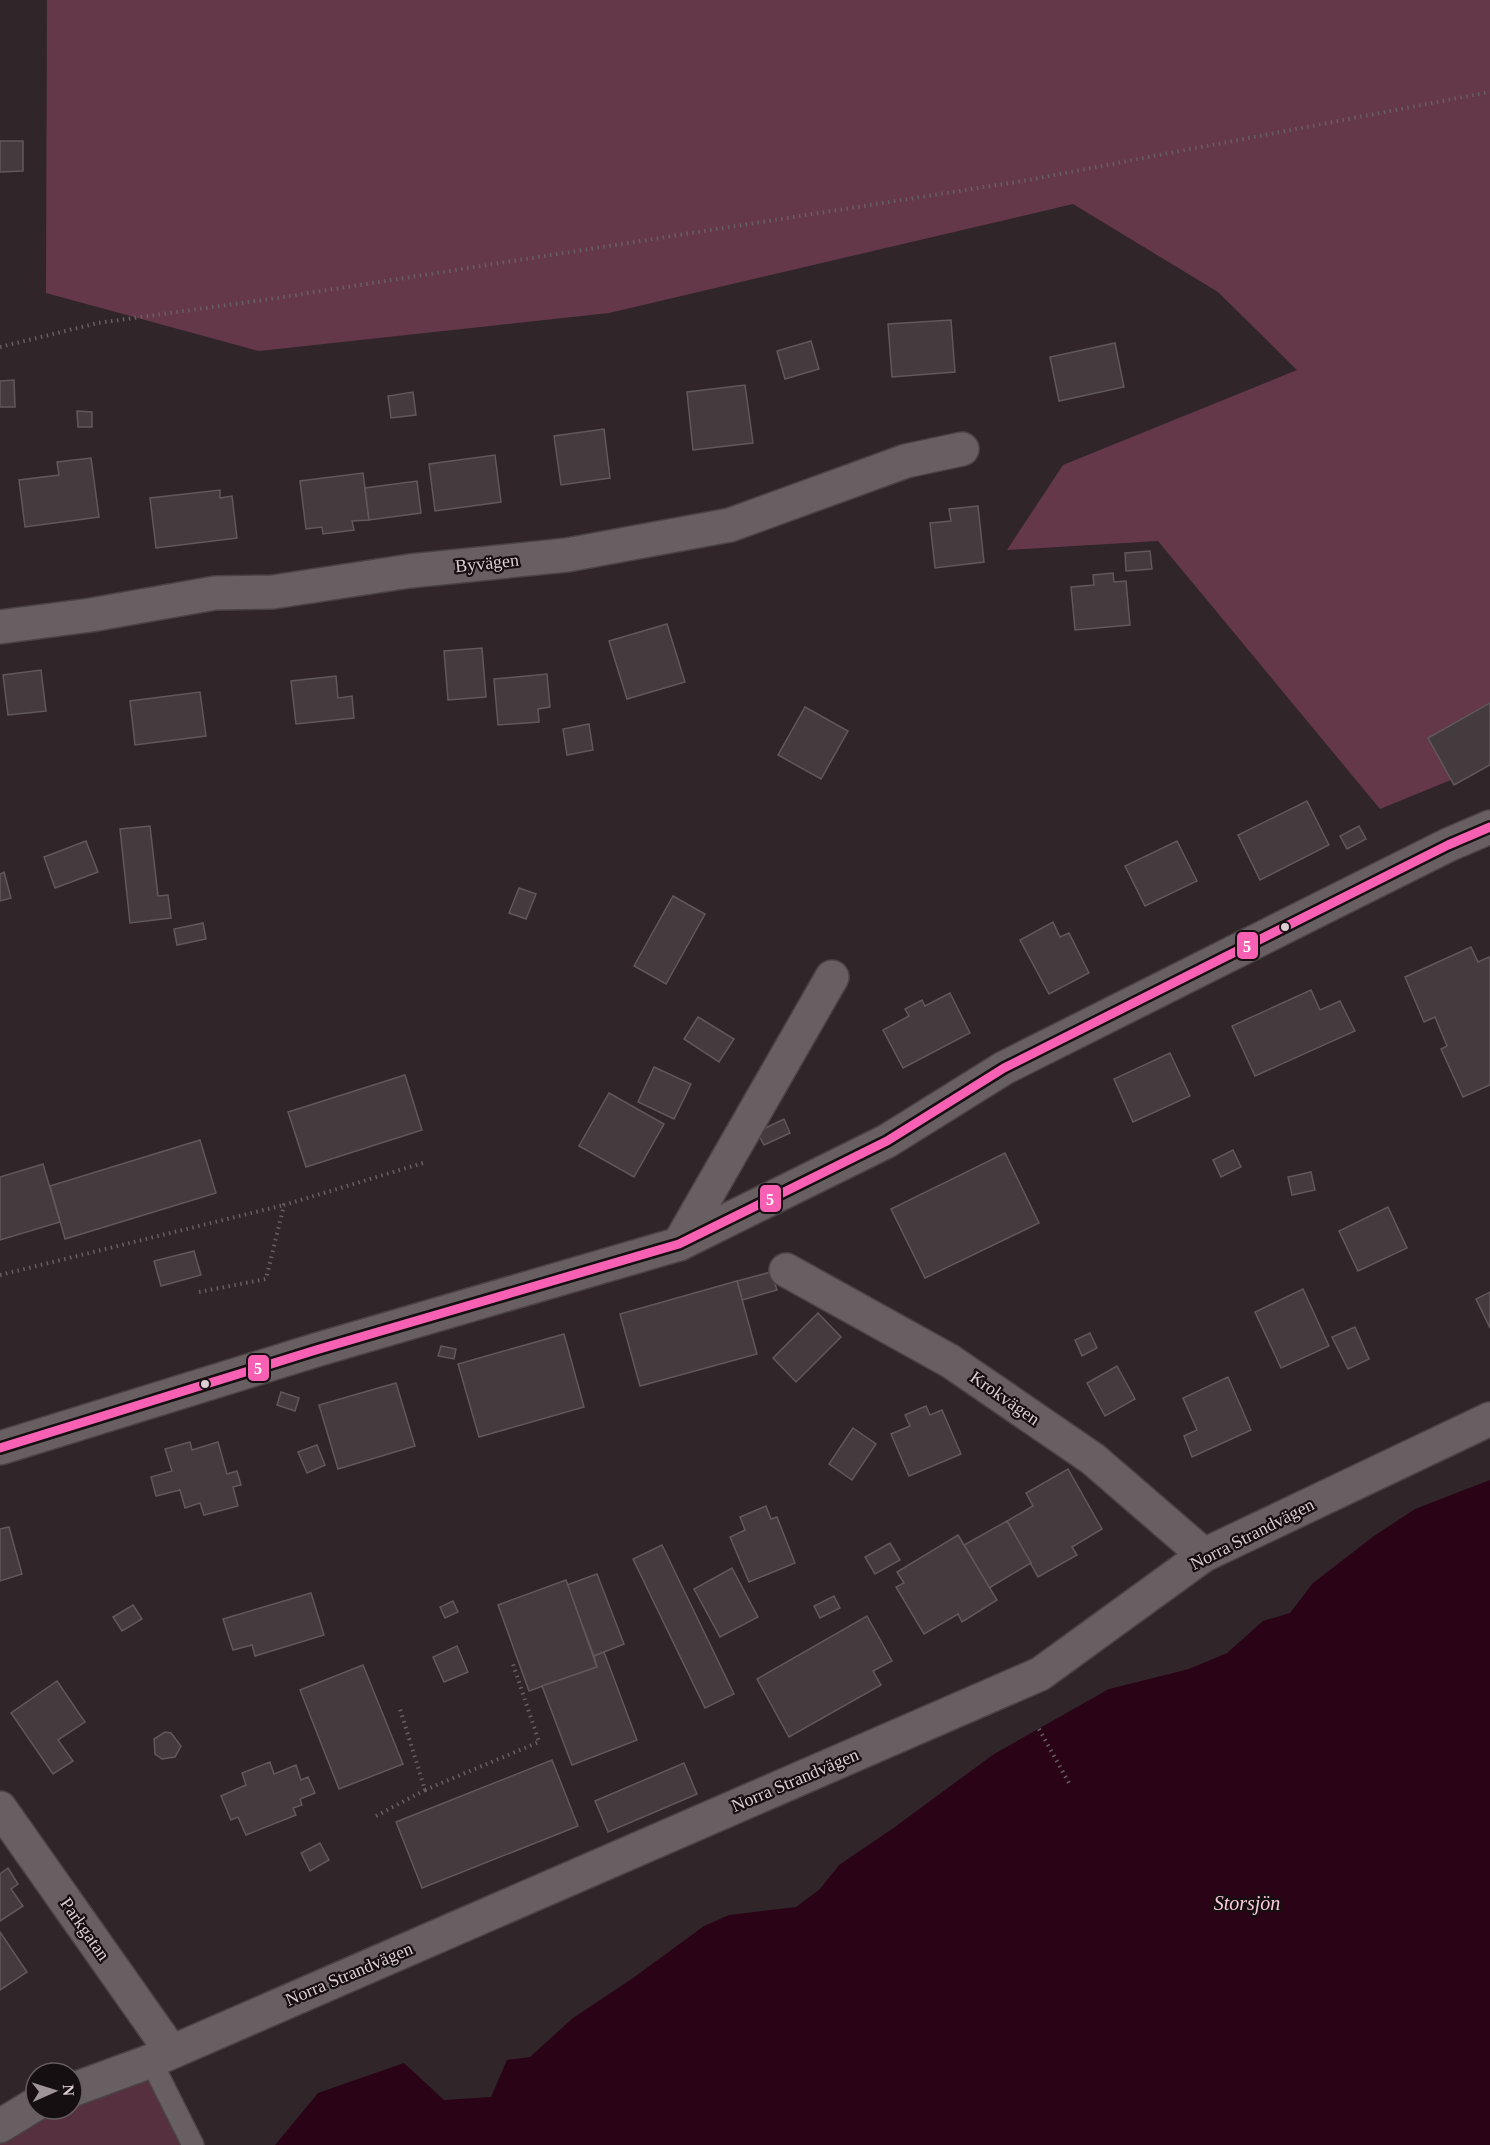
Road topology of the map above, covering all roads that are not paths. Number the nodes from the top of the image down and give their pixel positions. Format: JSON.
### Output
{"nodes":[{"id":1,"x":962,"y":449,"type":"dead end"},
{"id":2,"x":0,"y":627,"type":"edge"},
{"id":3,"x":1490,"y":827,"type":"edge"},
{"id":4,"x":832,"y":977,"type":"dead end"},
{"id":5,"x":678,"y":1244,"type":"junction"},
{"id":6,"x":786,"y":1270,"type":"dead end"},
{"id":7,"x":1490,"y":1419,"type":"edge"},
{"id":8,"x":0,"y":1448,"type":"edge"},
{"id":9,"x":1204,"y":1555,"type":"junction"},
{"id":10,"x":0,"y":1808,"type":"edge"},
{"id":11,"x":161,"y":2056,"type":"junction"},
{"id":12,"x":84,"y":2085,"type":"edge"},
{"id":13,"x":24,"y":2111,"type":"edge"},
{"id":14,"x":0,"y":2126,"type":"edge"},
{"id":15,"x":194,"y":2145,"type":"edge"}],
"edges":[{"from":1,"to":2,"type":"street","name":"Byvägen"},
{"from":3,"to":5,"type":"street"},
{"from":4,"to":5,"type":"street"},
{"from":5,"to":8,"type":"street"},
{"from":6,"to":9,"type":"street","name":"Krokvägen"},
{"from":7,"to":9,"type":"street","name":"Norra Strandvägen"},
{"from":9,"to":11,"type":"street","name":"Norra Strandvägen"},
{"from":10,"to":11,"type":"street","name":"Parkgatan"},
{"from":11,"to":12,"type":"street","name":"Norra Strandvägen"},
{"from":11,"to":15,"type":"lane"},
{"from":13,"to":14,"type":"street"}]}
